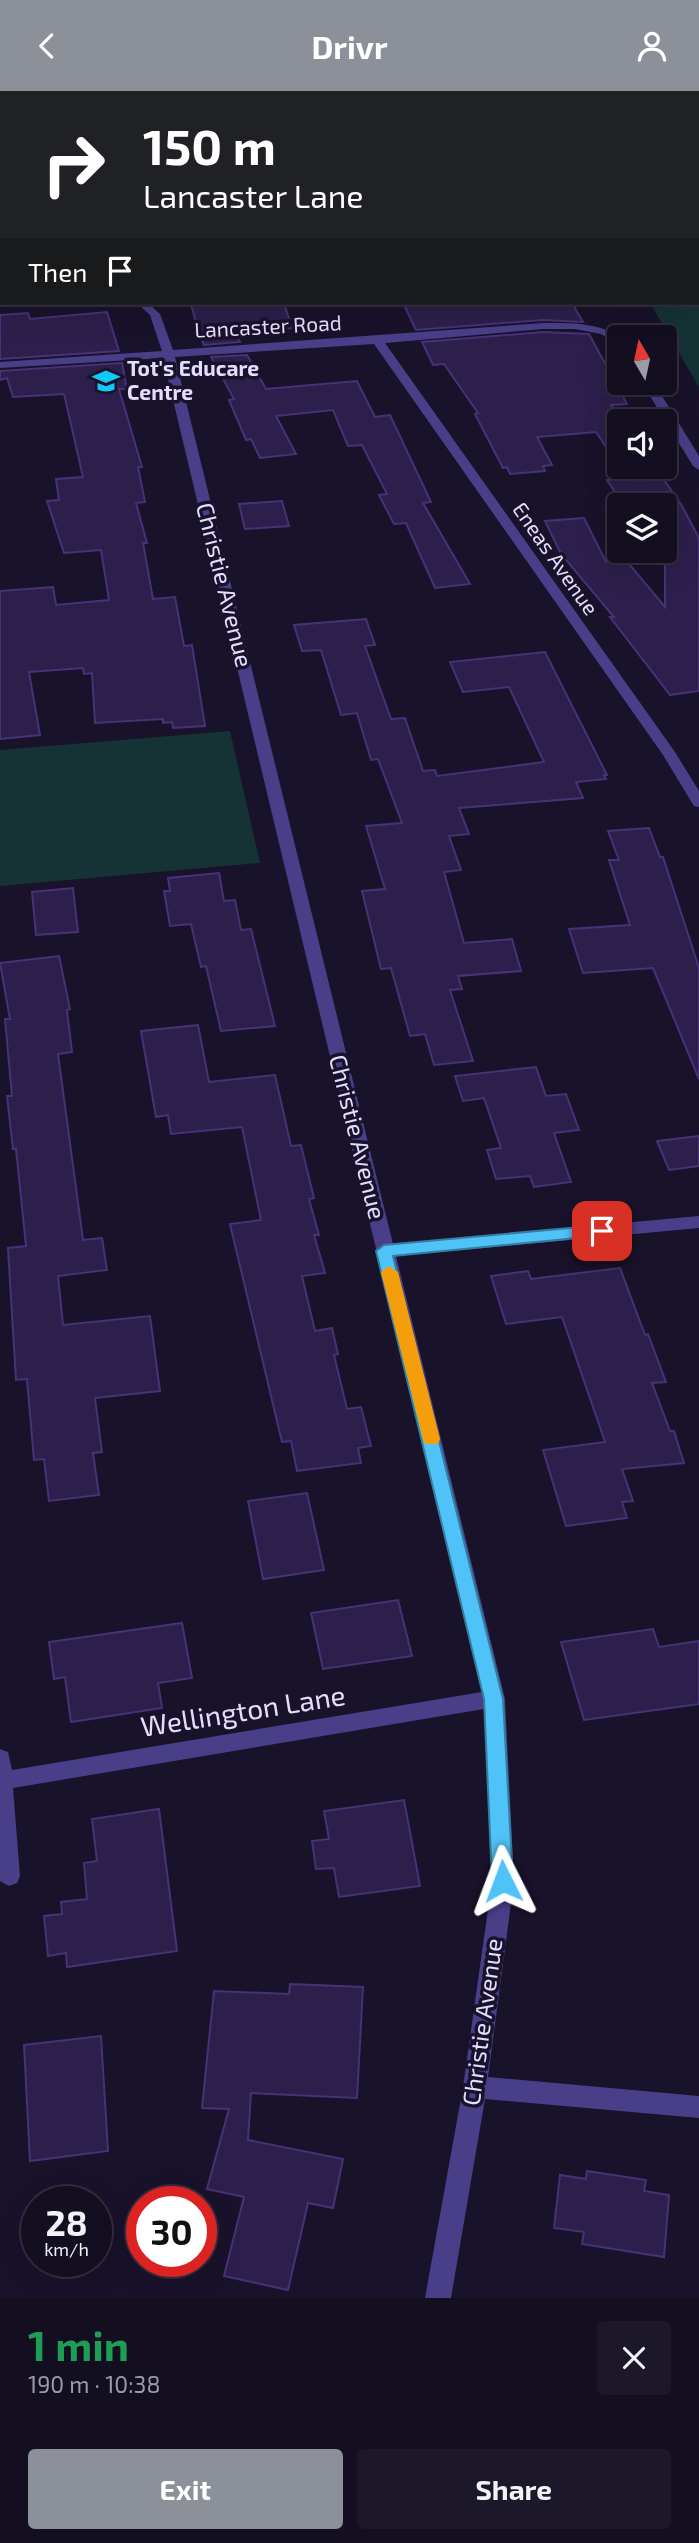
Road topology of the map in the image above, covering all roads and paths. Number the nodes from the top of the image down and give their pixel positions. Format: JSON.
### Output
{"nodes":[{"id":1,"x":154,"y":307,"type":"edge"},
{"id":2,"x":607,"y":333,"type":"edge"},
{"id":3,"x":377,"y":340,"type":"junction"},
{"id":4,"x":168,"y":353,"type":"junction"},
{"id":5,"x":0,"y":366,"type":"edge"},
{"id":6,"x":655,"y":395,"type":"edge"},
{"id":7,"x":699,"y":466,"type":"edge"},
{"id":8,"x":699,"y":803,"type":"edge"},
{"id":9,"x":699,"y":1222,"type":"edge"},
{"id":10,"x":384,"y":1251,"type":"junction"},
{"id":11,"x":494,"y":1699,"type":"junction"},
{"id":12,"x":0,"y":1758,"type":"edge"},
{"id":13,"x":2,"y":1781,"type":"edge"},
{"id":14,"x":9,"y":1876,"type":"dead end"},
{"id":15,"x":475,"y":2087,"type":"junction"},
{"id":16,"x":699,"y":2107,"type":"edge"},
{"id":17,"x":438,"y":2298,"type":"edge"}],
"edges":[{"from":1,"to":4,"type":"street","name":"Christie Avenue"},
{"from":2,"to":3,"type":"street","name":"Lancaster Road"},
{"from":3,"to":4,"type":"street","name":"Lancaster Road"},
{"from":3,"to":8,"type":"street","name":"Eneas Avenue"},
{"from":4,"to":5,"type":"street","name":"Lancaster Road"},
{"from":4,"to":10,"type":"street","name":"Christie Avenue"},
{"from":6,"to":7,"type":"street"},
{"from":9,"to":10,"type":"street"},
{"from":10,"to":11,"type":"street","name":"Christie Avenue"},
{"from":11,"to":13,"type":"street","name":"Wellington Lane"},
{"from":11,"to":15,"type":"street","name":"Christie Avenue"},
{"from":12,"to":13,"type":"street"},
{"from":13,"to":14,"type":"street"},
{"from":15,"to":16,"type":"street"},
{"from":15,"to":17,"type":"street","name":"Christie Avenue"}]}
